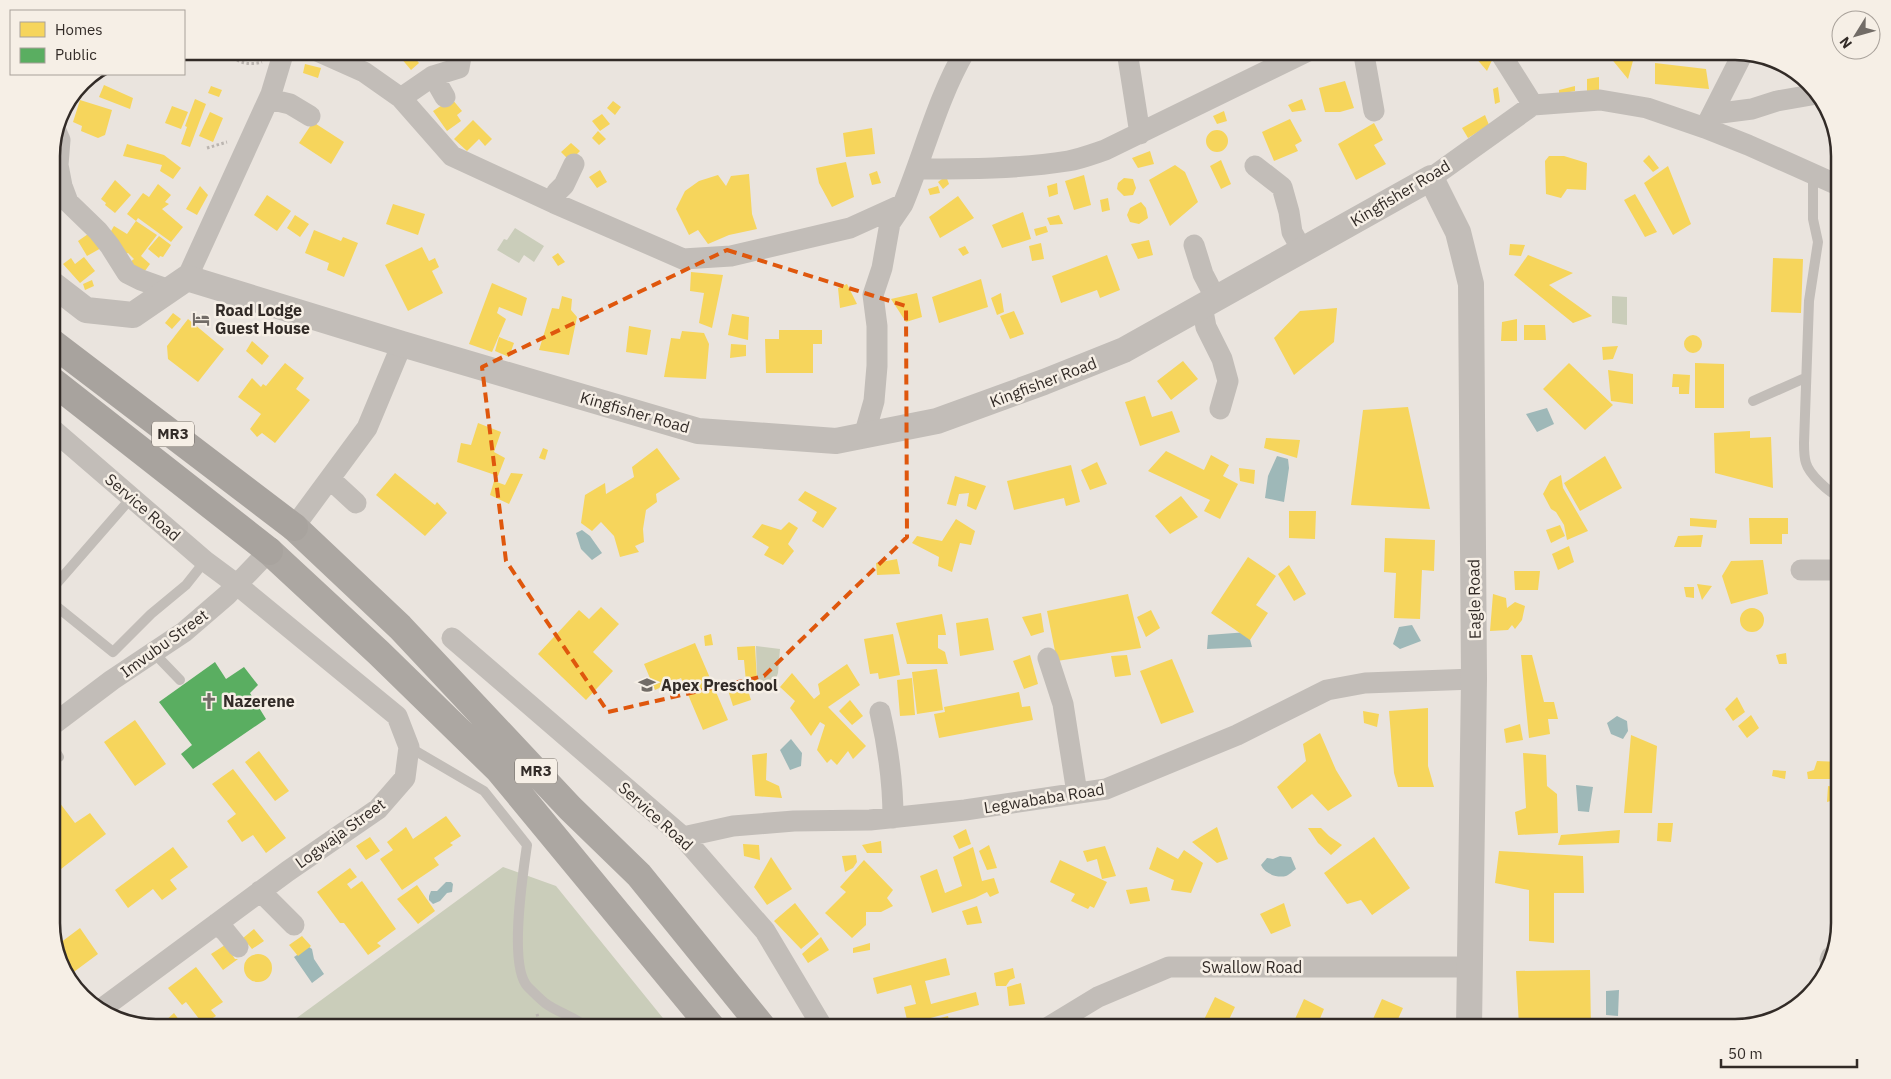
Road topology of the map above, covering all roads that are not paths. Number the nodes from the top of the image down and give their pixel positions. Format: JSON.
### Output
{"nodes":[{"id":1,"x":281,"y":60,"type":"edge"},
{"id":2,"x":337,"y":60,"type":"edge"},
{"id":3,"x":460,"y":60,"type":"edge"},
{"id":4,"x":959,"y":60,"type":"edge"},
{"id":5,"x":1129,"y":60,"type":"edge"},
{"id":6,"x":1290,"y":60,"type":"edge"},
{"id":7,"x":1363,"y":60,"type":"edge"},
{"id":8,"x":1504,"y":60,"type":"edge"},
{"id":9,"x":1739,"y":60,"type":"edge"},
{"id":10,"x":433,"y":76,"type":"junction"},
{"id":11,"x":1809,"y":95,"type":"edge"},
{"id":12,"x":445,"y":97,"type":"dead end"},
{"id":13,"x":401,"y":98,"type":"junction"},
{"id":14,"x":269,"y":99,"type":"junction"},
{"id":15,"x":1532,"y":105,"type":"junction"},
{"id":16,"x":1374,"y":111,"type":"dead end"},
{"id":17,"x":310,"y":116,"type":"dead end"},
{"id":18,"x":1709,"y":121,"type":"junction"},
{"id":19,"x":1140,"y":134,"type":"junction"},
{"id":20,"x":574,"y":164,"type":"dead end"},
{"id":21,"x":1255,"y":166,"type":"dead end"},
{"id":22,"x":918,"y":169,"type":"junction"},
{"id":23,"x":1813,"y":175,"type":"junction"},
{"id":24,"x":60,"y":176,"type":"edge"},
{"id":25,"x":1431,"y":178,"type":"junction"},
{"id":26,"x":1831,"y":182,"type":"edge"},
{"id":27,"x":554,"y":203,"type":"junction"},
{"id":28,"x":903,"y":204,"type":"junction"},
{"id":29,"x":1194,"y":245,"type":"dead end"},
{"id":30,"x":1302,"y":250,"type":"junction"},
{"id":31,"x":178,"y":284,"type":"junction"},
{"id":32,"x":60,"y":289,"type":"edge"},
{"id":33,"x":1209,"y":302,"type":"junction"},
{"id":34,"x":402,"y":344,"type":"junction"},
{"id":35,"x":60,"y":348,"type":"edge"},
{"id":36,"x":1805,"y":378,"type":"junction"},
{"id":37,"x":60,"y":386,"type":"edge"},
{"id":38,"x":1752,"y":401,"type":"dead end"},
{"id":39,"x":1220,"y":409,"type":"dead end"},
{"id":40,"x":60,"y":435,"type":"edge"},
{"id":41,"x":864,"y":436,"type":"junction"},
{"id":42,"x":330,"y":479,"type":"junction"},
{"id":43,"x":1831,"y":492,"type":"edge"},
{"id":44,"x":132,"y":497,"type":"junction"},
{"id":45,"x":356,"y":503,"type":"dead end"},
{"id":46,"x":294,"y":527,"type":"junction"},
{"id":47,"x":268,"y":551,"type":"junction"},
{"id":48,"x":205,"y":561,"type":"junction"},
{"id":49,"x":1801,"y":570,"type":"dead end"},
{"id":50,"x":1831,"y":570,"type":"edge"},
{"id":51,"x":60,"y":581,"type":"edge"},
{"id":52,"x":236,"y":584,"type":"junction"},
{"id":53,"x":60,"y":609,"type":"edge"},
{"id":54,"x":452,"y":638,"type":"dead end"},
{"id":55,"x":153,"y":652,"type":"junction"},
{"id":56,"x":1048,"y":658,"type":"dead end"},
{"id":57,"x":1474,"y":679,"type":"junction"},
{"id":58,"x":180,"y":680,"type":"dead end"},
{"id":59,"x":880,"y":712,"type":"dead end"},
{"id":60,"x":60,"y":720,"type":"edge"},
{"id":61,"x":409,"y":747,"type":"junction"},
{"id":62,"x":1077,"y":793,"type":"junction"},
{"id":63,"x":892,"y":818,"type":"junction"},
{"id":64,"x":684,"y":837,"type":"junction"},
{"id":65,"x":260,"y":891,"type":"junction"},
{"id":66,"x":216,"y":924,"type":"junction"},
{"id":67,"x":294,"y":925,"type":"dead end"},
{"id":68,"x":238,"y":947,"type":"dead end"},
{"id":69,"x":1471,"y":967,"type":"junction"},
{"id":70,"x":107,"y":1005,"type":"edge"},
{"id":71,"x":576,"y":1019,"type":"edge"},
{"id":72,"x":705,"y":1019,"type":"edge"},
{"id":73,"x":756,"y":1019,"type":"edge"},
{"id":74,"x":818,"y":1019,"type":"edge"},
{"id":75,"x":1062,"y":1019,"type":"edge"},
{"id":76,"x":1469,"y":1019,"type":"edge"}],
"edges":[{"from":1,"to":14,"type":"street"},
{"from":2,"to":13,"type":"street"},
{"from":3,"to":10,"type":"street"},
{"from":4,"to":22,"type":"street"},
{"from":5,"to":19,"type":"street"},
{"from":6,"to":19,"type":"street"},
{"from":7,"to":16,"type":"street"},
{"from":8,"to":15,"type":"street"},
{"from":9,"to":18,"type":"street"},
{"from":10,"to":12,"type":"street"},
{"from":10,"to":13,"type":"street"},
{"from":11,"to":18,"type":"street"},
{"from":13,"to":27,"type":"street"},
{"from":14,"to":17,"type":"street"},
{"from":14,"to":31,"type":"street"},
{"from":15,"to":18,"type":"street"},
{"from":15,"to":25,"type":"street","name":"Kingfisher Road"},
{"from":18,"to":23,"type":"street"},
{"from":19,"to":22,"type":"street"},
{"from":20,"to":27,"type":"street"},
{"from":21,"to":30,"type":"street"},
{"from":22,"to":28,"type":"street"},
{"from":23,"to":26,"type":"street"},
{"from":23,"to":36,"type":"lane"},
{"from":24,"to":31,"type":"street"},
{"from":25,"to":30,"type":"street","name":"Kingfisher Road"},
{"from":25,"to":57,"type":"street","name":"Eagle Road"},
{"from":27,"to":28,"type":"street"},
{"from":28,"to":41,"type":"street"},
{"from":29,"to":33,"type":"street"},
{"from":30,"to":33,"type":"street","name":"Kingfisher Road"},
{"from":31,"to":32,"type":"street"},
{"from":31,"to":34,"type":"street","name":"Kingfisher Road"},
{"from":33,"to":39,"type":"street"},
{"from":33,"to":41,"type":"street","name":"Kingfisher Road"},
{"from":34,"to":41,"type":"street","name":"Kingfisher Road"},
{"from":34,"to":42,"type":"street"},
{"from":35,"to":46,"type":"highway","number":"MR3"},
{"from":36,"to":38,"type":"lane"},
{"from":36,"to":43,"type":"lane"},
{"from":37,"to":47,"type":"highway","number":"MR3"},
{"from":40,"to":44,"type":"street","name":"Service Road"},
{"from":42,"to":45,"type":"street"},
{"from":42,"to":46,"type":"street"},
{"from":44,"to":48,"type":"street","name":"Service Road"},
{"from":44,"to":51,"type":"lane"},
{"from":46,"to":73,"type":"highway","number":"MR3"},
{"from":47,"to":52,"type":"street","name":"Imvubu Street"},
{"from":47,"to":72,"type":"highway","number":"MR3"},
{"from":48,"to":52,"type":"street","name":"Service Road"},
{"from":48,"to":53,"type":"lane"},
{"from":49,"to":50,"type":"street"},
{"from":52,"to":55,"type":"street","name":"Imvubu Street"},
{"from":52,"to":61,"type":"street","name":"Logwaja Street"},
{"from":54,"to":64,"type":"street","name":"Service Road"},
{"from":55,"to":58,"type":"lane"},
{"from":55,"to":60,"type":"street","name":"Imvubu Street"},
{"from":56,"to":62,"type":"street"},
{"from":57,"to":62,"type":"street","name":"Legwababa Road"},
{"from":57,"to":69,"type":"street","name":"Eagle Road"},
{"from":59,"to":63,"type":"street"},
{"from":61,"to":65,"type":"street","name":"Logwaja Street"},
{"from":61,"to":71,"type":"lane"},
{"from":62,"to":63,"type":"street","name":"Legwababa Road"},
{"from":63,"to":64,"type":"street","name":"Legwababa Road"},
{"from":64,"to":74,"type":"street","name":"Service Road"},
{"from":65,"to":66,"type":"street","name":"Logwaja Street"},
{"from":65,"to":67,"type":"street"},
{"from":66,"to":68,"type":"street"},
{"from":66,"to":70,"type":"street","name":"Logwaja Street"},
{"from":69,"to":75,"type":"street","name":"Swallow Road"},
{"from":69,"to":76,"type":"street","name":"Eagle Road"}]}
